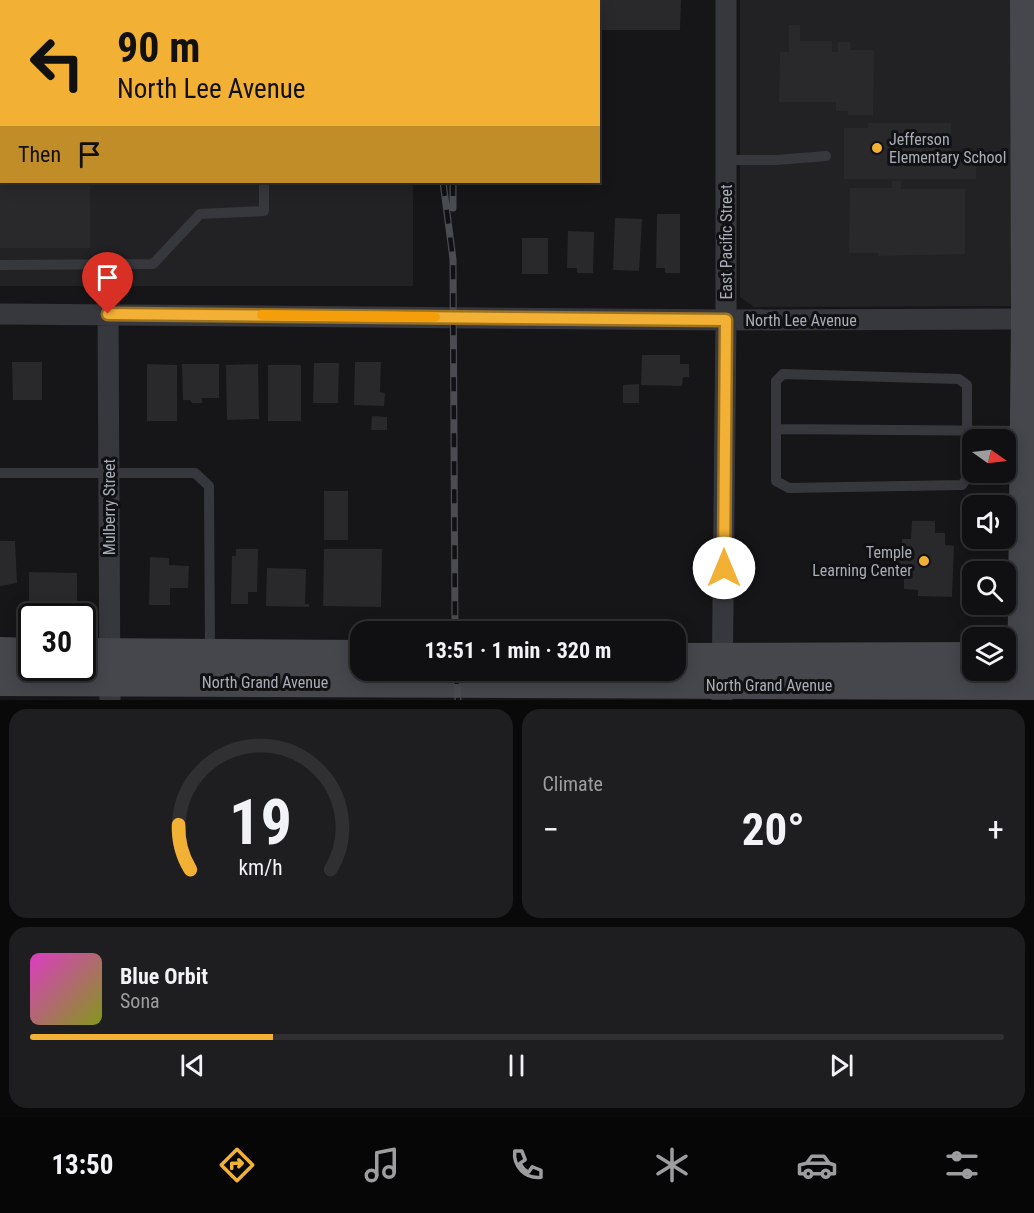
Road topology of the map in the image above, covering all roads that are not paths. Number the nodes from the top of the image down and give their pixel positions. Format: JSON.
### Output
{"nodes":[{"id":1,"x":726,"y":0,"type":"edge"},
{"id":2,"x":1025,"y":0,"type":"edge"},
{"id":3,"x":1030,"y":144,"type":"edge"},
{"id":4,"x":826,"y":156,"type":"dead end"},
{"id":5,"x":726,"y":160,"type":"junction"},
{"id":6,"x":264,"y":183,"type":"edge"},
{"id":7,"x":0,"y":265,"type":"edge"},
{"id":8,"x":0,"y":314,"type":"edge"},
{"id":9,"x":108,"y":314,"type":"junction"},
{"id":10,"x":1030,"y":319,"type":"edge"},
{"id":11,"x":726,"y":320,"type":"junction"},
{"id":12,"x":776,"y":429,"type":"junction"},
{"id":13,"x":967,"y":429,"type":"edge"},
{"id":14,"x":962,"y":431,"type":"edge"},
{"id":15,"x":1016,"y":432,"type":"edge"},
{"id":16,"x":1024,"y":432,"type":"junction"},
{"id":17,"x":1029,"y":469,"type":"edge"},
{"id":18,"x":0,"y":473,"type":"edge"},
{"id":19,"x":108,"y":473,"type":"junction"},
{"id":20,"x":963,"y":483,"type":"edge"},
{"id":21,"x":0,"y":652,"type":"edge"},
{"id":22,"x":18,"y":653,"type":"edge"},
{"id":23,"x":210,"y":654,"type":"junction"},
{"id":24,"x":350,"y":655,"type":"edge"},
{"id":25,"x":962,"y":658,"type":"edge"},
{"id":26,"x":686,"y":663,"type":"edge"},
{"id":27,"x":103,"y":672,"type":"edge"},
{"id":28,"x":1023,"y":673,"type":"edge"},
{"id":29,"x":0,"y":681,"type":"edge"},
{"id":30,"x":722,"y":681,"type":"edge"}],
"edges":[{"from":1,"to":5,"type":"street","name":"East Pacific Street"},
{"from":2,"to":3,"type":"main road"},
{"from":3,"to":10,"type":"main road"},
{"from":4,"to":5,"type":"lane"},
{"from":5,"to":11,"type":"street","name":"East Pacific Street"},
{"from":6,"to":7,"type":"lane"},
{"from":8,"to":9,"type":"street","name":"North Lee Avenue"},
{"from":9,"to":11,"type":"street","name":"North Lee Avenue"},
{"from":9,"to":19,"type":"street","name":"Mulberry Street"},
{"from":10,"to":11,"type":"street","name":"North Lee Avenue"},
{"from":10,"to":16,"type":"main road"},
{"from":11,"to":30,"type":"street","name":"East Pacific Street"},
{"from":12,"to":13,"type":"lane"},
{"from":12,"to":14,"type":"lane"},
{"from":12,"to":20,"type":"lane"},
{"from":15,"to":16,"type":"lane"},
{"from":16,"to":17,"type":"main road"},
{"from":17,"to":28,"type":"main road"},
{"from":18,"to":19,"type":"lane"},
{"from":19,"to":23,"type":"lane"},
{"from":19,"to":27,"type":"street","name":"Mulberry Street"},
{"from":21,"to":22,"type":"main road"},
{"from":23,"to":24,"type":"main road","name":"North Grand Avenue"},
{"from":23,"to":27,"type":"main road","name":"North Grand Avenue"},
{"from":25,"to":30,"type":"main road","name":"North Grand Avenue"},
{"from":26,"to":30,"type":"main road","name":"North Grand Avenue"},
{"from":27,"to":29,"type":"main road","name":"North Grand Avenue"},
{"from":27,"to":30,"type":"main road","name":"North Grand Avenue"},
{"from":28,"to":30,"type":"main road","name":"North Grand Avenue"}]}
